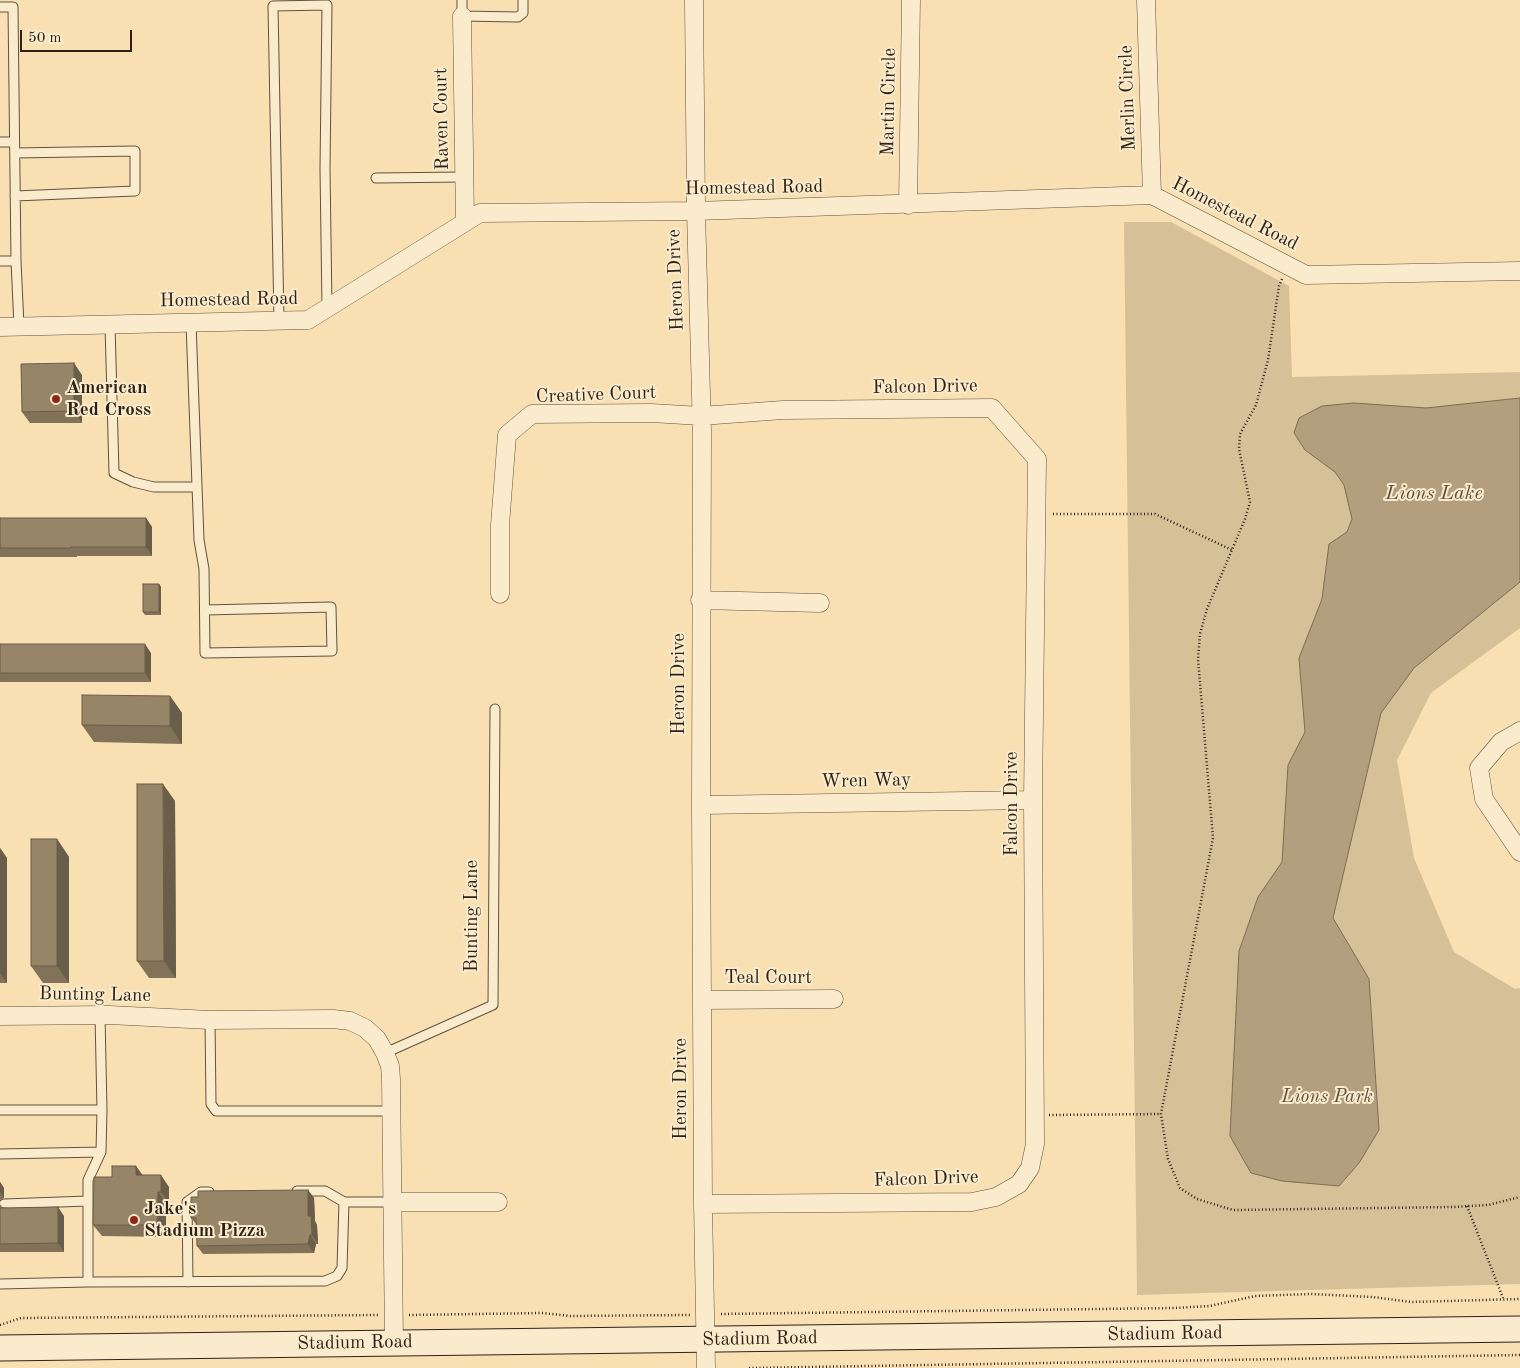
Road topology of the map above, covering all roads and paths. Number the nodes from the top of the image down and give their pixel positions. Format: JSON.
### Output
{"nodes":[{"id":1,"x":523,"y":0,"type":"edge"},
{"id":2,"x":694,"y":0,"type":"edge"},
{"id":3,"x":912,"y":0,"type":"edge"},
{"id":4,"x":1146,"y":0,"type":"edge"},
{"id":5,"x":0,"y":7,"type":"edge"},
{"id":6,"x":462,"y":8,"type":"edge"},
{"id":7,"x":0,"y":142,"type":"edge"},
{"id":8,"x":14,"y":142,"type":"junction"},
{"id":9,"x":15,"y":153,"type":"junction"},
{"id":10,"x":464,"y":177,"type":"junction"},
{"id":11,"x":376,"y":178,"type":"dead end"},
{"id":12,"x":1152,"y":195,"type":"junction"},
{"id":13,"x":15,"y":196,"type":"junction"},
{"id":14,"x":908,"y":205,"type":"junction"},
{"id":15,"x":696,"y":211,"type":"junction"},
{"id":16,"x":464,"y":222,"type":"junction"},
{"id":17,"x":16,"y":261,"type":"junction"},
{"id":18,"x":0,"y":262,"type":"edge"},
{"id":19,"x":1289,"y":266,"type":"junction"},
{"id":20,"x":1520,"y":271,"type":"edge"},
{"id":21,"x":327,"y":308,"type":"junction"},
{"id":22,"x":279,"y":321,"type":"junction"},
{"id":23,"x":190,"y":323,"type":"junction"},
{"id":24,"x":110,"y":324,"type":"junction"},
{"id":25,"x":0,"y":326,"type":"edge"},
{"id":26,"x":19,"y":326,"type":"junction"},
{"id":27,"x":701,"y":416,"type":"junction"},
{"id":28,"x":197,"y":487,"type":"junction"},
{"id":29,"x":1036,"y":514,"type":"junction"},
{"id":30,"x":1232,"y":550,"type":"junction"},
{"id":31,"x":500,"y":594,"type":"dead end"},
{"id":32,"x":700,"y":600,"type":"junction"},
{"id":33,"x":820,"y":603,"type":"dead end"},
{"id":34,"x":205,"y":610,"type":"junction"},
{"id":35,"x":495,"y":709,"type":"dead end"},
{"id":36,"x":1520,"y":730,"type":"edge"},
{"id":37,"x":1033,"y":800,"type":"junction"},
{"id":38,"x":701,"y":805,"type":"junction"},
{"id":39,"x":1520,"y":852,"type":"edge"},
{"id":40,"x":834,"y":999,"type":"dead end"},
{"id":41,"x":702,"y":1000,"type":"junction"},
{"id":42,"x":100,"y":1015,"type":"junction"},
{"id":43,"x":0,"y":1016,"type":"edge"},
{"id":44,"x":210,"y":1020,"type":"junction"},
{"id":45,"x":385,"y":1052,"type":"junction"},
{"id":46,"x":0,"y":1110,"type":"edge"},
{"id":47,"x":102,"y":1110,"type":"junction"},
{"id":48,"x":392,"y":1111,"type":"junction"},
{"id":49,"x":1161,"y":1114,"type":"junction"},
{"id":50,"x":1035,"y":1116,"type":"junction"},
{"id":51,"x":101,"y":1152,"type":"junction"},
{"id":52,"x":0,"y":1154,"type":"edge"},
{"id":53,"x":286,"y":1191,"type":"edge"},
{"id":54,"x":219,"y":1192,"type":"edge"},
{"id":55,"x":1520,"y":1197,"type":"edge"},
{"id":56,"x":88,"y":1201,"type":"junction"},
{"id":57,"x":344,"y":1202,"type":"junction"},
{"id":58,"x":393,"y":1202,"type":"junction"},
{"id":59,"x":498,"y":1202,"type":"dead end"},
{"id":60,"x":4,"y":1204,"type":"dead end"},
{"id":61,"x":703,"y":1204,"type":"junction"},
{"id":62,"x":1467,"y":1206,"type":"junction"},
{"id":63,"x":88,"y":1282,"type":"junction"},
{"id":64,"x":188,"y":1282,"type":"junction"},
{"id":65,"x":0,"y":1284,"type":"edge"},
{"id":66,"x":1504,"y":1298,"type":"junction"},
{"id":67,"x":1520,"y":1298,"type":"edge"},
{"id":68,"x":393,"y":1315,"type":"junction"},
{"id":69,"x":705,"y":1315,"type":"junction"},
{"id":70,"x":0,"y":1325,"type":"edge"},
{"id":71,"x":1520,"y":1329,"type":"edge"},
{"id":72,"x":706,"y":1340,"type":"junction"},
{"id":73,"x":394,"y":1343,"type":"junction"},
{"id":74,"x":0,"y":1348,"type":"edge"},
{"id":75,"x":1520,"y":1355,"type":"edge"},
{"id":76,"x":706,"y":1368,"type":"edge"},
{"id":77,"x":749,"y":1368,"type":"edge"}],
"edges":[{"from":1,"to":6,"type":"lane"},
{"from":2,"to":15,"type":"street","name":"Heron Drive"},
{"from":3,"to":14,"type":"street","name":"Martin Circle"},
{"from":4,"to":12,"type":"street","name":"Merlin Circle"},
{"from":5,"to":8,"type":"lane"},
{"from":6,"to":10,"type":"street","name":"Raven Court"},
{"from":7,"to":8,"type":"lane"},
{"from":8,"to":9,"type":"lane"},
{"from":9,"to":13,"type":"lane"},
{"from":9,"to":13,"type":"lane"},
{"from":10,"to":11,"type":"lane"},
{"from":10,"to":16,"type":"street","name":"Raven Court"},
{"from":12,"to":14,"type":"street","name":"Homestead Road"},
{"from":12,"to":19,"type":"street","name":"Homestead Road"},
{"from":13,"to":17,"type":"lane"},
{"from":14,"to":15,"type":"street","name":"Homestead Road"},
{"from":15,"to":16,"type":"street","name":"Homestead Road"},
{"from":15,"to":27,"type":"street","name":"Heron Drive"},
{"from":16,"to":21,"type":"street","name":"Homestead Road"},
{"from":17,"to":18,"type":"lane"},
{"from":17,"to":26,"type":"lane"},
{"from":19,"to":20,"type":"street","name":"Homestead Road"},
{"from":19,"to":30,"type":"path"},
{"from":21,"to":22,"type":"street","name":"Homestead Road"},
{"from":21,"to":22,"type":"lane"},
{"from":22,"to":23,"type":"street","name":"Homestead Road"},
{"from":23,"to":24,"type":"street","name":"Homestead Road"},
{"from":23,"to":28,"type":"lane"},
{"from":24,"to":26,"type":"street","name":"Homestead Road"},
{"from":24,"to":28,"type":"lane"},
{"from":25,"to":26,"type":"street","name":"Homestead Road"},
{"from":27,"to":29,"type":"street","name":"Falcon Drive"},
{"from":27,"to":31,"type":"street","name":"Creative Court"},
{"from":27,"to":32,"type":"street","name":"Heron Drive"},
{"from":28,"to":34,"type":"lane"},
{"from":29,"to":30,"type":"path"},
{"from":29,"to":37,"type":"street","name":"Falcon Drive"},
{"from":30,"to":49,"type":"path"},
{"from":32,"to":33,"type":"street"},
{"from":32,"to":38,"type":"street","name":"Heron Drive"},
{"from":34,"to":34,"type":"lane"},
{"from":35,"to":45,"type":"lane","name":"Bunting Lane"},
{"from":36,"to":39,"type":"street"},
{"from":37,"to":38,"type":"street","name":"Wren Way"},
{"from":37,"to":50,"type":"street","name":"Falcon Drive"},
{"from":38,"to":41,"type":"street","name":"Heron Drive"},
{"from":40,"to":41,"type":"street","name":"Teal Court"},
{"from":41,"to":61,"type":"street","name":"Heron Drive"},
{"from":42,"to":43,"type":"street","name":"Bunting Lane"},
{"from":42,"to":44,"type":"street","name":"Bunting Lane"},
{"from":42,"to":47,"type":"lane"},
{"from":44,"to":45,"type":"street","name":"Bunting Lane"},
{"from":44,"to":48,"type":"lane"},
{"from":45,"to":48,"type":"street","name":"Bunting Lane"},
{"from":46,"to":47,"type":"lane"},
{"from":47,"to":51,"type":"lane"},
{"from":48,"to":58,"type":"street","name":"Bunting Lane"},
{"from":49,"to":50,"type":"path"},
{"from":49,"to":62,"type":"path"},
{"from":50,"to":61,"type":"street","name":"Falcon Drive"},
{"from":51,"to":52,"type":"lane"},
{"from":51,"to":56,"type":"lane"},
{"from":53,"to":57,"type":"lane"},
{"from":54,"to":64,"type":"lane"},
{"from":55,"to":62,"type":"path"},
{"from":56,"to":60,"type":"lane"},
{"from":56,"to":63,"type":"lane"},
{"from":57,"to":58,"type":"lane"},
{"from":57,"to":64,"type":"lane"},
{"from":58,"to":59,"type":"street"},
{"from":58,"to":68,"type":"street","name":"Bunting Lane"},
{"from":61,"to":69,"type":"street","name":"Heron Drive"},
{"from":62,"to":66,"type":"path"},
{"from":63,"to":64,"type":"lane"},
{"from":63,"to":65,"type":"lane"},
{"from":66,"to":67,"type":"path"},
{"from":66,"to":69,"type":"path"},
{"from":68,"to":69,"type":"path"},
{"from":68,"to":70,"type":"path"},
{"from":68,"to":73,"type":"street","name":"Bunting Lane"},
{"from":69,"to":72,"type":"street","name":"Heron Drive"},
{"from":71,"to":72,"type":"street","name":"Stadium Road"},
{"from":72,"to":73,"type":"street","name":"Stadium Road"},
{"from":72,"to":76,"type":"street","name":"Heron Drive"},
{"from":73,"to":74,"type":"street","name":"Stadium Road"},
{"from":75,"to":77,"type":"path"}]}
